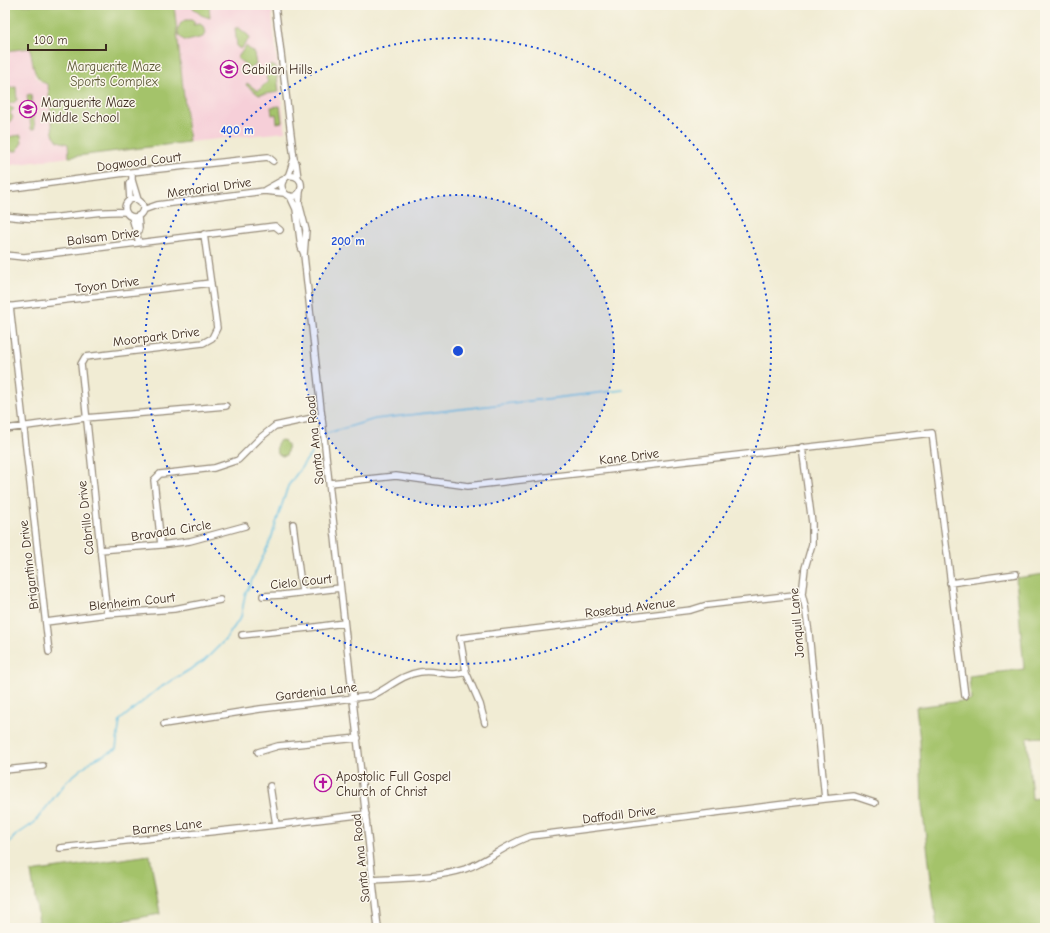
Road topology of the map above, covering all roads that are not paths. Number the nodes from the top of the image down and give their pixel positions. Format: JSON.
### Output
{"nodes":[{"id":1,"x":275,"y":5,"type":"edge"},
{"id":2,"x":294,"y":159,"type":"junction"},
{"id":3,"x":273,"y":161,"type":"dead end"},
{"id":4,"x":132,"y":172,"type":"junction"},
{"id":5,"x":288,"y":176,"type":"junction"},
{"id":6,"x":298,"y":178,"type":"junction"},
{"id":7,"x":132,"y":180,"type":"junction"},
{"id":8,"x":283,"y":180,"type":"junction"},
{"id":9,"x":6,"y":189,"type":"dead end"},
{"id":10,"x":264,"y":190,"type":"junction"},
{"id":11,"x":300,"y":192,"type":"junction"},
{"id":12,"x":284,"y":193,"type":"junction"},
{"id":13,"x":290,"y":196,"type":"junction"},
{"id":14,"x":128,"y":202,"type":"junction"},
{"id":15,"x":141,"y":205,"type":"junction"},
{"id":16,"x":112,"y":211,"type":"junction"},
{"id":17,"x":126,"y":212,"type":"junction"},
{"id":18,"x":5,"y":216,"type":"edge"},
{"id":19,"x":135,"y":217,"type":"junction"},
{"id":20,"x":280,"y":230,"type":"dead end"},
{"id":21,"x":204,"y":234,"type":"junction"},
{"id":22,"x":139,"y":243,"type":"junction"},
{"id":23,"x":304,"y":254,"type":"junction"},
{"id":24,"x":5,"y":255,"type":"edge"},
{"id":25,"x":211,"y":283,"type":"junction"},
{"id":26,"x":8,"y":306,"type":"edge"},
{"id":27,"x":226,"y":406,"type":"dead end"},
{"id":28,"x":322,"y":416,"type":"junction"},
{"id":29,"x":86,"y":418,"type":"junction"},
{"id":30,"x":23,"y":427,"type":"junction"},
{"id":31,"x":5,"y":429,"type":"edge"},
{"id":32,"x":802,"y":447,"type":"junction"},
{"id":33,"x":330,"y":483,"type":"junction"},
{"id":34,"x":293,"y":524,"type":"dead end"},
{"id":35,"x":245,"y":526,"type":"dead end"},
{"id":36,"x":161,"y":545,"type":"junction"},
{"id":37,"x":100,"y":550,"type":"junction"},
{"id":38,"x":1016,"y":574,"type":"dead end"},
{"id":39,"x":950,"y":583,"type":"junction"},
{"id":40,"x":340,"y":588,"type":"junction"},
{"id":41,"x":302,"y":592,"type":"junction"},
{"id":42,"x":802,"y":594,"type":"junction"},
{"id":43,"x":263,"y":596,"type":"dead end"},
{"id":44,"x":220,"y":600,"type":"dead end"},
{"id":45,"x":107,"y":614,"type":"junction"},
{"id":46,"x":46,"y":622,"type":"junction"},
{"id":47,"x":344,"y":623,"type":"junction"},
{"id":48,"x":242,"y":635,"type":"dead end"},
{"id":49,"x":49,"y":652,"type":"dead end"},
{"id":50,"x":466,"y":672,"type":"junction"},
{"id":51,"x":965,"y":696,"type":"dead end"},
{"id":52,"x":353,"y":698,"type":"junction"},
{"id":53,"x":485,"y":723,"type":"dead end"},
{"id":54,"x":164,"y":724,"type":"dead end"},
{"id":55,"x":358,"y":738,"type":"junction"},
{"id":56,"x":258,"y":752,"type":"dead end"},
{"id":57,"x":43,"y":766,"type":"dead end"},
{"id":58,"x":5,"y":770,"type":"edge"},
{"id":59,"x":270,"y":786,"type":"dead end"},
{"id":60,"x":826,"y":799,"type":"junction"},
{"id":61,"x":875,"y":803,"type":"dead end"},
{"id":62,"x":366,"y":814,"type":"junction"},
{"id":63,"x":276,"y":825,"type":"junction"},
{"id":64,"x":60,"y":848,"type":"dead end"},
{"id":65,"x":373,"y":880,"type":"junction"},
{"id":66,"x":378,"y":928,"type":"edge"}],
"edges":[{"from":1,"to":2,"type":"street","name":"Santa Ana Road"},
{"from":2,"to":5,"type":"street","name":"Santa Ana Road"},
{"from":2,"to":6,"type":"street","name":"Santa Ana Road"},
{"from":3,"to":4,"type":"street","name":"Dogwood Court"},
{"from":4,"to":7,"type":"street"},
{"from":4,"to":9,"type":"street","name":"Dogwood Court"},
{"from":5,"to":6,"type":"street"},
{"from":5,"to":8,"type":"street"},
{"from":6,"to":11,"type":"street","name":"Santa Ana Road"},
{"from":7,"to":14,"type":"street"},
{"from":7,"to":15,"type":"street"},
{"from":8,"to":10,"type":"street"},
{"from":8,"to":12,"type":"street"},
{"from":10,"to":12,"type":"street"},
{"from":10,"to":15,"type":"street","name":"Memorial Drive"},
{"from":11,"to":13,"type":"street"},
{"from":11,"to":23,"type":"street","name":"Santa Ana Road"},
{"from":12,"to":13,"type":"street"},
{"from":13,"to":23,"type":"street","name":"Santa Ana Road"},
{"from":14,"to":15,"type":"street"},
{"from":14,"to":16,"type":"street"},
{"from":14,"to":17,"type":"street"},
{"from":15,"to":19,"type":"street"},
{"from":16,"to":17,"type":"street"},
{"from":16,"to":18,"type":"street"},
{"from":17,"to":19,"type":"street"},
{"from":19,"to":22,"type":"street"},
{"from":20,"to":21,"type":"street","name":"Balsam Drive"},
{"from":21,"to":22,"type":"street","name":"Balsam Drive"},
{"from":21,"to":25,"type":"street","name":"Moorpark Drive"},
{"from":22,"to":24,"type":"street","name":"Balsam Drive"},
{"from":23,"to":28,"type":"street","name":"Santa Ana Road"},
{"from":25,"to":26,"type":"street","name":"Toyon Drive"},
{"from":25,"to":29,"type":"street","name":"Moorpark Drive"},
{"from":26,"to":30,"type":"street","name":"Brigantino Drive"},
{"from":27,"to":29,"type":"street"},
{"from":28,"to":33,"type":"street","name":"Santa Ana Road"},
{"from":28,"to":36,"type":"street"},
{"from":29,"to":30,"type":"street"},
{"from":29,"to":37,"type":"street","name":"Cabrillo Drive"},
{"from":30,"to":31,"type":"street"},
{"from":30,"to":46,"type":"street","name":"Brigantino Drive"},
{"from":32,"to":33,"type":"street","name":"Kane Drive"},
{"from":32,"to":39,"type":"street","name":"Kane Drive"},
{"from":32,"to":42,"type":"street","name":"Jonquil Lane"},
{"from":33,"to":40,"type":"street","name":"Santa Ana Road"},
{"from":34,"to":41,"type":"street"},
{"from":35,"to":36,"type":"street","name":"Bravada Circle"},
{"from":36,"to":37,"type":"street","name":"Bravada Circle"},
{"from":37,"to":45,"type":"street","name":"Cabrillo Drive"},
{"from":38,"to":39,"type":"street"},
{"from":39,"to":51,"type":"street"},
{"from":40,"to":41,"type":"street","name":"Cielo Court"},
{"from":40,"to":47,"type":"street","name":"Santa Ana Road"},
{"from":41,"to":43,"type":"street","name":"Cielo Court"},
{"from":42,"to":50,"type":"street","name":"Rosebud Avenue"},
{"from":42,"to":60,"type":"street","name":"Jonquil Lane"},
{"from":44,"to":45,"type":"street","name":"Blenheim Court"},
{"from":45,"to":46,"type":"street","name":"Blenheim Court"},
{"from":46,"to":49,"type":"street","name":"Brigantino Drive"},
{"from":47,"to":48,"type":"street"},
{"from":47,"to":52,"type":"street","name":"Santa Ana Road"},
{"from":50,"to":52,"type":"street","name":"Gardenia Lane"},
{"from":50,"to":53,"type":"street"},
{"from":52,"to":54,"type":"street","name":"Gardenia Lane"},
{"from":52,"to":55,"type":"street","name":"Santa Ana Road"},
{"from":55,"to":56,"type":"street"},
{"from":55,"to":62,"type":"street","name":"Santa Ana Road"},
{"from":57,"to":58,"type":"street"},
{"from":59,"to":63,"type":"street"},
{"from":60,"to":61,"type":"street","name":"Daffodil Drive"},
{"from":60,"to":65,"type":"street","name":"Daffodil Drive"},
{"from":62,"to":63,"type":"street","name":"Barnes Lane"},
{"from":62,"to":65,"type":"street","name":"Santa Ana Road"},
{"from":63,"to":64,"type":"street","name":"Barnes Lane"},
{"from":65,"to":66,"type":"street","name":"Santa Ana Road"}]}
